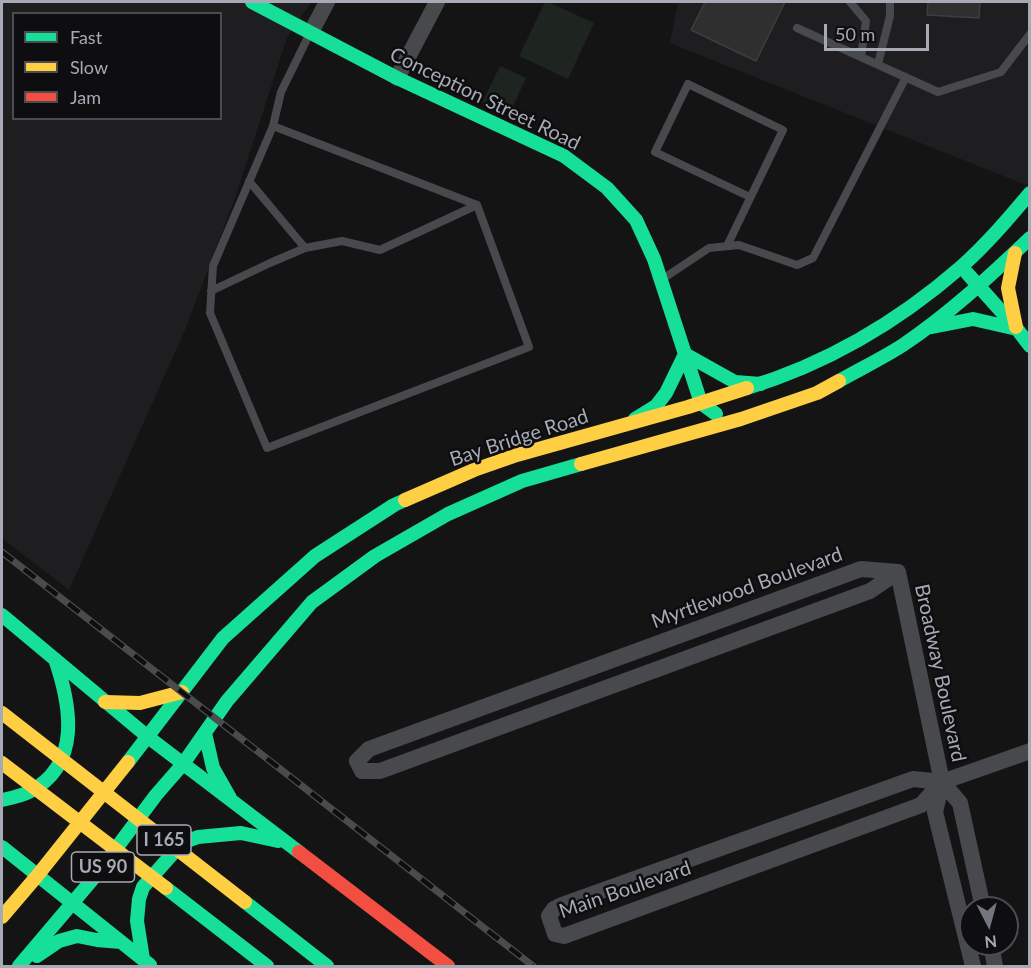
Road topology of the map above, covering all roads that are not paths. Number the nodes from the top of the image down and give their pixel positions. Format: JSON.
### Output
{"nodes":[{"id":1,"x":252,"y":2,"type":"edge"},
{"id":2,"x":327,"y":2,"type":"edge"},
{"id":3,"x":438,"y":2,"type":"edge"},
{"id":4,"x":850,"y":2,"type":"edge"},
{"id":5,"x":890,"y":2,"type":"edge"},
{"id":6,"x":797,"y":28,"type":"dead end"},
{"id":7,"x":310,"y":32,"type":"junction"},
{"id":8,"x":1029,"y":34,"type":"edge"},
{"id":9,"x":861,"y":57,"type":"junction"},
{"id":10,"x":878,"y":64,"type":"junction"},
{"id":11,"x":906,"y":77,"type":"junction"},
{"id":12,"x":397,"y":78,"type":"junction"},
{"id":13,"x":273,"y":126,"type":"junction"},
{"id":14,"x":249,"y":181,"type":"junction"},
{"id":15,"x":1029,"y":193,"type":"edge"},
{"id":16,"x":750,"y":197,"type":"junction"},
{"id":17,"x":477,"y":205,"type":"junction"},
{"id":18,"x":1029,"y":238,"type":"edge"},
{"id":19,"x":727,"y":246,"type":"junction"},
{"id":20,"x":305,"y":248,"type":"junction"},
{"id":21,"x":1015,"y":253,"type":"junction"},
{"id":22,"x":962,"y":266,"type":"junction"},
{"id":23,"x":661,"y":280,"type":"junction"},
{"id":24,"x":979,"y":286,"type":"junction"},
{"id":25,"x":212,"y":291,"type":"junction"},
{"id":26,"x":927,"y":328,"type":"junction"},
{"id":27,"x":1017,"y":329,"type":"junction"},
{"id":28,"x":1029,"y":346,"type":"edge"},
{"id":29,"x":685,"y":354,"type":"junction"},
{"id":30,"x":761,"y":384,"type":"junction"},
{"id":31,"x":700,"y":403,"type":"junction"},
{"id":32,"x":741,"y":419,"type":"junction"},
{"id":33,"x":627,"y":423,"type":"junction"},
{"id":34,"x":557,"y":471,"type":"junction"},
{"id":35,"x":898,"y":572,"type":"junction"},
{"id":36,"x":5,"y":617,"type":"edge"},
{"id":37,"x":55,"y":658,"type":"junction"},
{"id":38,"x":182,"y":692,"type":"junction"},
{"id":39,"x":105,"y":702,"type":"junction"},
{"id":40,"x":2,"y":713,"type":"edge"},
{"id":41,"x":205,"y":733,"type":"junction"},
{"id":42,"x":148,"y":737,"type":"junction"},
{"id":43,"x":1029,"y":751,"type":"edge"},
{"id":44,"x":155,"y":757,"type":"dead end"},
{"id":45,"x":2,"y":763,"type":"edge"},
{"id":46,"x":183,"y":764,"type":"junction"},
{"id":47,"x":157,"y":776,"type":"dead end"},
{"id":48,"x":942,"y":782,"type":"junction"},
{"id":49,"x":156,"y":795,"type":"junction"},
{"id":50,"x":2,"y":800,"type":"edge"},
{"id":51,"x":233,"y":802,"type":"junction"},
{"id":52,"x":287,"y":843,"type":"junction"},
{"id":53,"x":2,"y":847,"type":"edge"},
{"id":54,"x":37,"y":876,"type":"junction"},
{"id":55,"x":980,"y":896,"type":"edge"},
{"id":56,"x":72,"y":903,"type":"junction"},
{"id":57,"x":2,"y":917,"type":"edge"},
{"id":58,"x":121,"y":942,"type":"junction"},
{"id":59,"x":148,"y":962,"type":"edge"},
{"id":60,"x":20,"y":966,"type":"edge"},
{"id":61,"x":267,"y":966,"type":"edge"},
{"id":62,"x":327,"y":966,"type":"edge"},
{"id":63,"x":448,"y":966,"type":"edge"},
{"id":64,"x":973,"y":966,"type":"edge"}],
"edges":[{"from":1,"to":7,"type":"main road","name":"Conception Street Road"},
{"from":2,"to":7,"type":"street"},
{"from":3,"to":12,"type":"street"},
{"from":4,"to":9,"type":"lane"},
{"from":5,"to":10,"type":"lane"},
{"from":6,"to":9,"type":"lane"},
{"from":7,"to":12,"type":"main road","name":"Conception Street Road"},
{"from":7,"to":13,"type":"lane"},
{"from":8,"to":11,"type":"lane"},
{"from":9,"to":10,"type":"lane"},
{"from":10,"to":11,"type":"lane"},
{"from":11,"to":19,"type":"lane"},
{"from":12,"to":23,"type":"main road","name":"Conception Street Road"},
{"from":13,"to":14,"type":"lane"},
{"from":13,"to":17,"type":"lane"},
{"from":14,"to":20,"type":"lane"},
{"from":14,"to":25,"type":"lane"},
{"from":15,"to":22,"type":"main road","name":"Bay Bridge Road"},
{"from":16,"to":16,"type":"lane"},
{"from":16,"to":19,"type":"lane"},
{"from":17,"to":20,"type":"lane"},
{"from":17,"to":25,"type":"lane"},
{"from":18,"to":21,"type":"main road"},
{"from":19,"to":23,"type":"lane"},
{"from":20,"to":25,"type":"lane"},
{"from":21,"to":24,"type":"main road"},
{"from":21,"to":27,"type":"main road"},
{"from":22,"to":24,"type":"main road"},
{"from":22,"to":30,"type":"main road","name":"Bay Bridge Road"},
{"from":23,"to":29,"type":"main road","name":"Conception Street Road"},
{"from":24,"to":26,"type":"main road"},
{"from":24,"to":27,"type":"main road"},
{"from":26,"to":27,"type":"main road"},
{"from":26,"to":32,"type":"main road"},
{"from":27,"to":28,"type":"main road"},
{"from":29,"to":30,"type":"main road"},
{"from":29,"to":31,"type":"main road","name":"Conception Street Road"},
{"from":29,"to":33,"type":"main road"},
{"from":30,"to":31,"type":"main road","name":"Bay Bridge Road"},
{"from":31,"to":32,"type":"main road"},
{"from":31,"to":33,"type":"main road","name":"Bay Bridge Road"},
{"from":31,"to":34,"type":"main road"},
{"from":32,"to":34,"type":"main road"},
{"from":33,"to":38,"type":"main road","name":"Bay Bridge Road"},
{"from":34,"to":41,"type":"main road"},
{"from":35,"to":35,"type":"street","name":"Myrtlewood Boulevard"},
{"from":35,"to":48,"type":"street","name":"Broadway Boulevard"},
{"from":36,"to":37,"type":"main road"},
{"from":37,"to":39,"type":"main road"},
{"from":37,"to":50,"type":"main road"},
{"from":38,"to":39,"type":"main road"},
{"from":38,"to":42,"type":"main road","name":"Bay Bridge Road"},
{"from":39,"to":42,"type":"main road"},
{"from":40,"to":62,"type":"main road","number":"I 165","bridge":true},
{"from":41,"to":46,"type":"main road"},
{"from":41,"to":51,"type":"main road"},
{"from":42,"to":44,"type":"main road"},
{"from":42,"to":46,"type":"main road"},
{"from":42,"to":54,"type":"main road","name":"Bay Bridge Road"},
{"from":43,"to":48,"type":"street","name":"Main Boulevard"},
{"from":45,"to":61,"type":"main road","number":"I 165","bridge":true},
{"from":46,"to":49,"type":"main road","number":"US 90"},
{"from":46,"to":51,"type":"main road"},
{"from":47,"to":49,"type":"main road"},
{"from":48,"to":48,"type":"street","name":"Main Boulevard"},
{"from":48,"to":55,"type":"street","name":"Broadway Boulevard"},
{"from":48,"to":64,"type":"street","name":"Broadway Boulevard"},
{"from":49,"to":56,"type":"main road","number":"US 90"},
{"from":51,"to":52,"type":"main road"},
{"from":52,"to":59,"type":"main road"},
{"from":52,"to":63,"type":"main road"},
{"from":53,"to":54,"type":"main road"},
{"from":54,"to":56,"type":"main road"},
{"from":54,"to":57,"type":"main road","name":"Bay Bridge Road"},
{"from":56,"to":58,"type":"main road"},
{"from":56,"to":60,"type":"main road","number":"US 90"},
{"from":58,"to":59,"type":"main road"},
{"from":58,"to":60,"type":"main road"}]}
